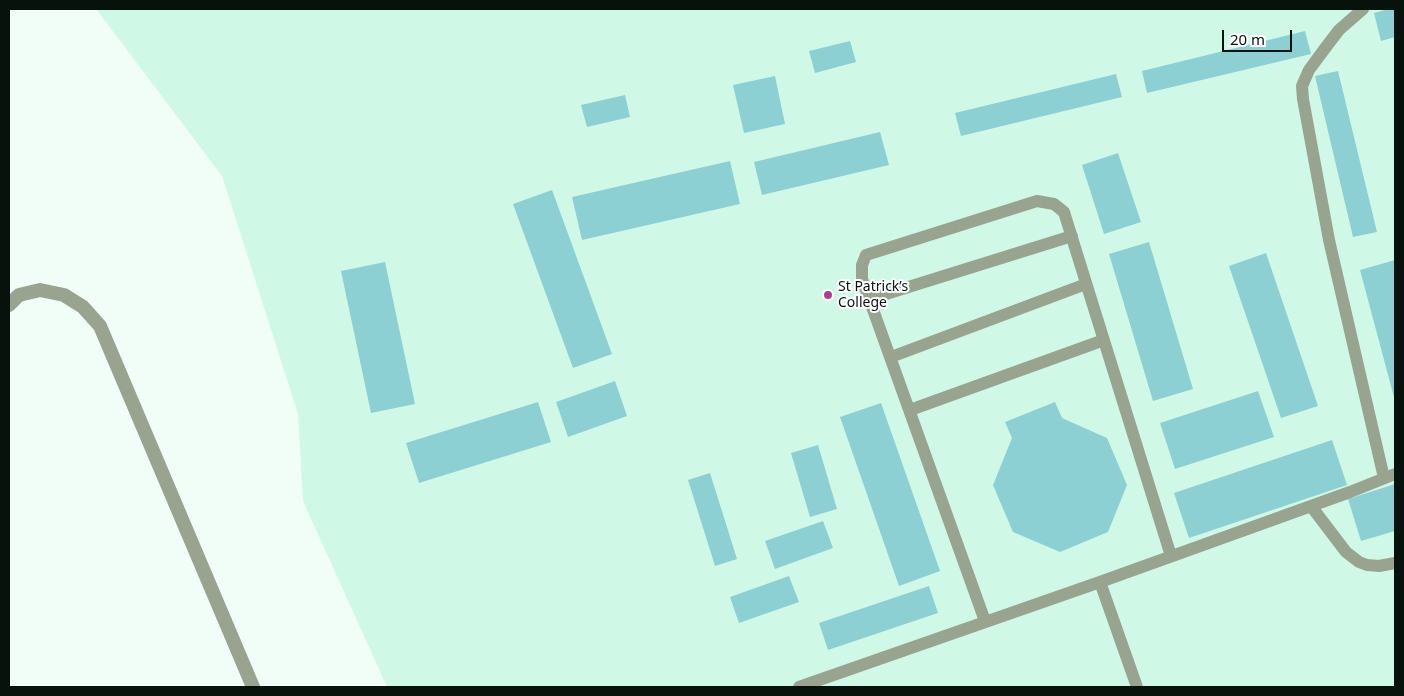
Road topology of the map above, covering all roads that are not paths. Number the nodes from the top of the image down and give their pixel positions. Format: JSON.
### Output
{"nodes":[{"id":1,"x":1363,"y":9,"type":"edge"},
{"id":2,"x":1072,"y":236,"type":"junction"},
{"id":3,"x":1086,"y":284,"type":"junction"},
{"id":4,"x":870,"y":299,"type":"junction"},
{"id":5,"x":9,"y":305,"type":"edge"},
{"id":6,"x":1104,"y":340,"type":"junction"},
{"id":7,"x":891,"y":357,"type":"junction"},
{"id":8,"x":910,"y":410,"type":"junction"},
{"id":9,"x":1389,"y":476,"type":"edge"},
{"id":10,"x":1311,"y":506,"type":"junction"},
{"id":11,"x":1171,"y":556,"type":"junction"},
{"id":12,"x":1395,"y":563,"type":"edge"},
{"id":13,"x":1100,"y":582,"type":"junction"},
{"id":14,"x":985,"y":621,"type":"junction"},
{"id":15,"x":253,"y":687,"type":"edge"},
{"id":16,"x":799,"y":687,"type":"edge"},
{"id":17,"x":1137,"y":687,"type":"edge"}],
"edges":[{"from":1,"to":9,"type":"lane"},
{"from":2,"to":3,"type":"lane"},
{"from":2,"to":4,"type":"lane"},
{"from":2,"to":4,"type":"lane"},
{"from":3,"to":6,"type":"lane"},
{"from":3,"to":7,"type":"lane"},
{"from":4,"to":7,"type":"lane"},
{"from":5,"to":15,"type":"street"},
{"from":6,"to":8,"type":"lane"},
{"from":6,"to":11,"type":"lane"},
{"from":7,"to":8,"type":"lane"},
{"from":8,"to":14,"type":"lane"},
{"from":9,"to":10,"type":"lane"},
{"from":10,"to":11,"type":"lane"},
{"from":10,"to":12,"type":"lane"},
{"from":11,"to":13,"type":"lane"},
{"from":13,"to":14,"type":"lane"},
{"from":13,"to":17,"type":"lane"},
{"from":14,"to":16,"type":"lane"}]}
